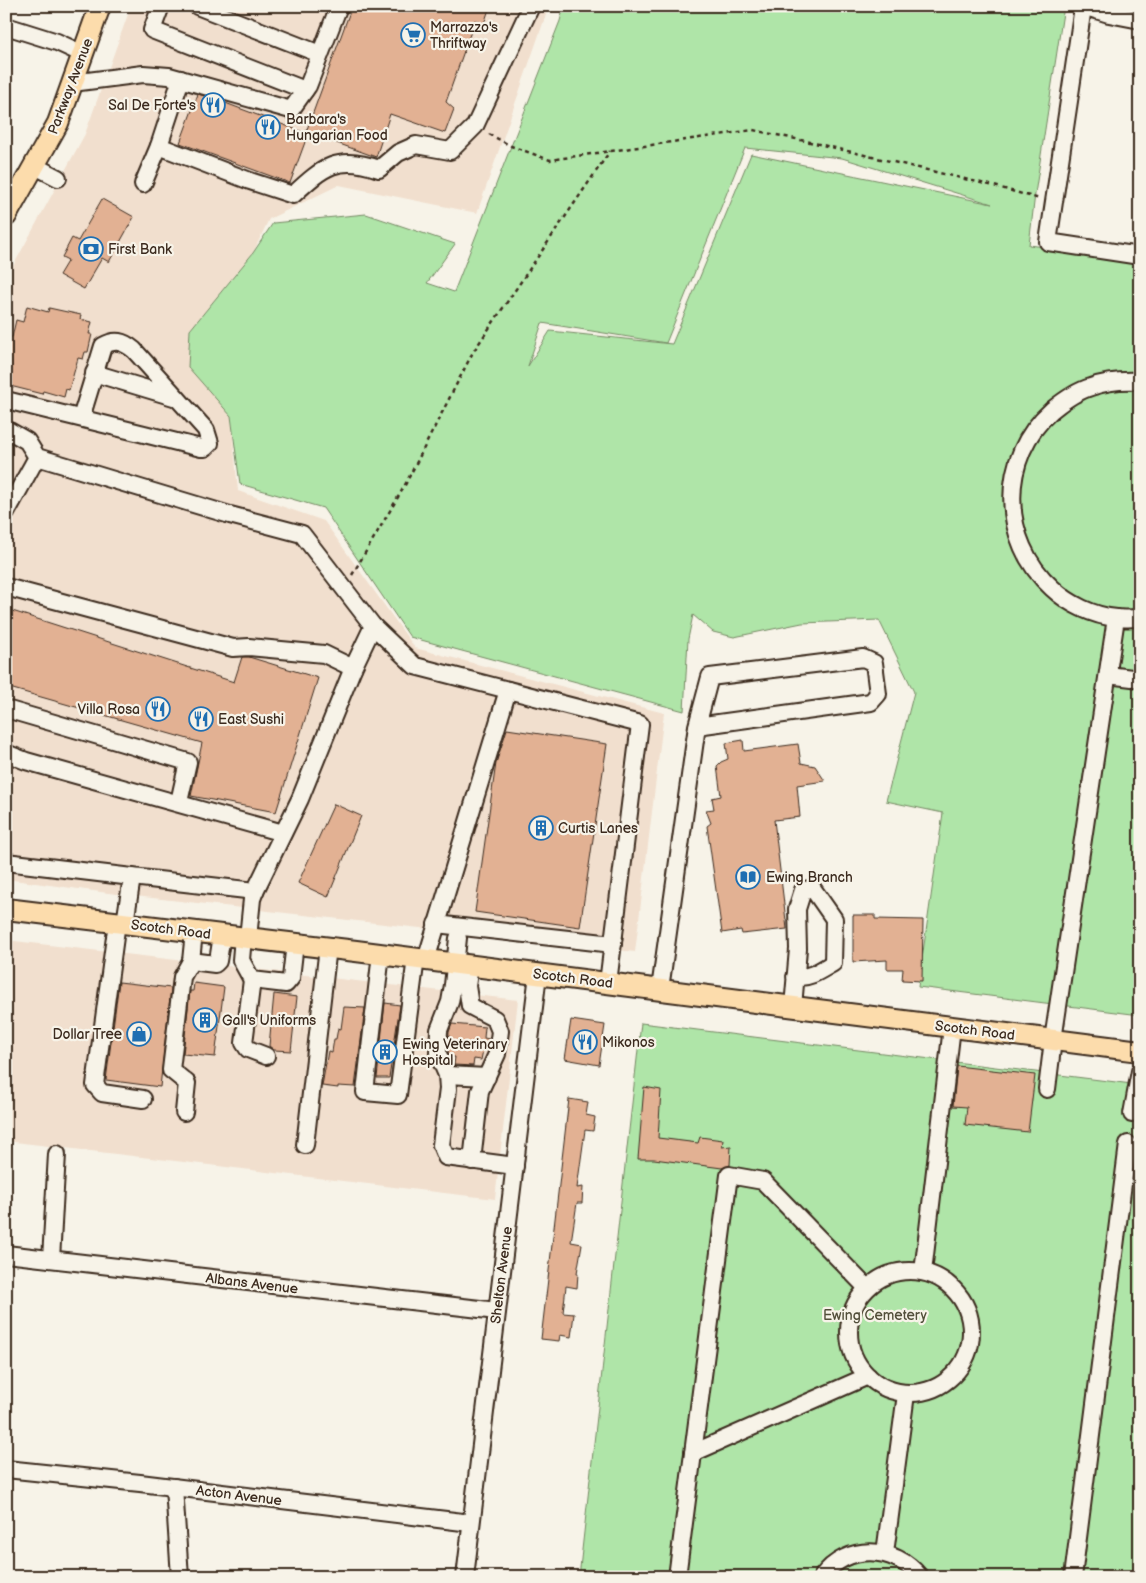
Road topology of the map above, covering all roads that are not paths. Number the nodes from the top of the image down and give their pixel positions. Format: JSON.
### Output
{"nodes":[{"id":1,"x":100,"y":6,"type":"edge"},
{"id":2,"x":161,"y":6,"type":"edge"},
{"id":3,"x":197,"y":6,"type":"edge"},
{"id":4,"x":339,"y":6,"type":"edge"},
{"id":5,"x":531,"y":6,"type":"edge"},
{"id":6,"x":1083,"y":7,"type":"edge"},
{"id":7,"x":1140,"y":20,"type":"edge"},
{"id":8,"x":6,"y":26,"type":"edge"},
{"id":9,"x":83,"y":54,"type":"junction"},
{"id":10,"x":320,"y":54,"type":"junction"},
{"id":11,"x":181,"y":79,"type":"junction"},
{"id":12,"x":72,"y":83,"type":"junction"},
{"id":13,"x":305,"y":90,"type":"junction"},
{"id":14,"x":159,"y":146,"type":"junction"},
{"id":15,"x":34,"y":166,"type":"junction"},
{"id":16,"x":58,"y":178,"type":"dead end"},
{"id":17,"x":143,"y":184,"type":"dead end"},
{"id":18,"x":6,"y":216,"type":"edge"},
{"id":19,"x":1140,"y":256,"type":"edge"},
{"id":20,"x":94,"y":373,"type":"junction"},
{"id":21,"x":1140,"y":381,"type":"edge"},
{"id":22,"x":177,"y":398,"type":"junction"},
{"id":23,"x":6,"y":400,"type":"edge"},
{"id":24,"x":81,"y":418,"type":"junction"},
{"id":25,"x":6,"y":429,"type":"edge"},
{"id":26,"x":36,"y":457,"type":"junction"},
{"id":27,"x":6,"y":513,"type":"edge"},
{"id":28,"x":6,"y":587,"type":"edge"},
{"id":29,"x":1116,"y":618,"type":"junction"},
{"id":30,"x":1140,"y":618,"type":"edge"},
{"id":31,"x":373,"y":626,"type":"junction"},
{"id":32,"x":353,"y":668,"type":"junction"},
{"id":33,"x":1108,"y":675,"type":"junction"},
{"id":34,"x":1140,"y":679,"type":"edge"},
{"id":35,"x":508,"y":690,"type":"junction"},
{"id":36,"x":6,"y":709,"type":"edge"},
{"id":37,"x":697,"y":726,"type":"junction"},
{"id":38,"x":6,"y":753,"type":"edge"},
{"id":39,"x":179,"y":802,"type":"junction"},
{"id":40,"x":283,"y":833,"type":"junction"},
{"id":41,"x":6,"y":862,"type":"edge"},
{"id":42,"x":132,"y":877,"type":"junction"},
{"id":43,"x":255,"y":891,"type":"junction"},
{"id":44,"x":6,"y":909,"type":"edge"},
{"id":45,"x":121,"y":923,"type":"junction"},
{"id":46,"x":436,"y":924,"type":"junction"},
{"id":47,"x":194,"y":932,"type":"junction"},
{"id":48,"x":222,"y":935,"type":"junction"},
{"id":49,"x":245,"y":938,"type":"junction"},
{"id":50,"x":458,"y":938,"type":"dead end"},
{"id":51,"x":295,"y":943,"type":"junction"},
{"id":52,"x":613,"y":944,"type":"junction"},
{"id":53,"x":328,"y":947,"type":"junction"},
{"id":54,"x":381,"y":954,"type":"junction"},
{"id":55,"x":421,"y":959,"type":"junction"},
{"id":56,"x":191,"y":961,"type":"junction"},
{"id":57,"x":464,"y":964,"type":"junction"},
{"id":58,"x":538,"y":974,"type":"junction"},
{"id":59,"x":795,"y":977,"type":"junction"},
{"id":60,"x":252,"y":980,"type":"junction"},
{"id":61,"x":608,"y":983,"type":"junction"},
{"id":62,"x":660,"y":990,"type":"junction"},
{"id":63,"x":793,"y":1007,"type":"junction"},
{"id":64,"x":952,"y":1027,"type":"junction"},
{"id":65,"x":1053,"y":1040,"type":"junction"},
{"id":66,"x":1140,"y":1051,"type":"edge"},
{"id":67,"x":266,"y":1056,"type":"dead end"},
{"id":68,"x":1140,"y":1071,"type":"edge"},
{"id":69,"x":447,"y":1075,"type":"junction"},
{"id":70,"x":487,"y":1077,"type":"junction"},
{"id":71,"x":1047,"y":1089,"type":"dead end"},
{"id":72,"x":143,"y":1099,"type":"dead end"},
{"id":73,"x":184,"y":1112,"type":"dead end"},
{"id":74,"x":1132,"y":1114,"type":"dead end"},
{"id":75,"x":1128,"y":1144,"type":"dead end"},
{"id":76,"x":305,"y":1145,"type":"dead end"},
{"id":77,"x":57,"y":1154,"type":"dead end"},
{"id":78,"x":472,"y":1161,"type":"junction"},
{"id":79,"x":515,"y":1166,"type":"junction"},
{"id":80,"x":6,"y":1254,"type":"edge"},
{"id":81,"x":51,"y":1259,"type":"junction"},
{"id":82,"x":923,"y":1272,"type":"junction"},
{"id":83,"x":867,"y":1288,"type":"junction"},
{"id":84,"x":497,"y":1311,"type":"junction"},
{"id":85,"x":868,"y":1376,"type":"junction"},
{"id":86,"x":906,"y":1394,"type":"junction"},
{"id":87,"x":693,"y":1453,"type":"junction"},
{"id":88,"x":7,"y":1474,"type":"edge"},
{"id":89,"x":174,"y":1487,"type":"junction"},
{"id":90,"x":471,"y":1522,"type":"junction"},
{"id":91,"x":885,"y":1553,"type":"junction"},
{"id":92,"x":180,"y":1577,"type":"edge"},
{"id":93,"x":465,"y":1577,"type":"edge"},
{"id":94,"x":677,"y":1577,"type":"edge"},
{"id":95,"x":822,"y":1577,"type":"edge"},
{"id":96,"x":920,"y":1577,"type":"edge"},
{"id":97,"x":1072,"y":1577,"type":"edge"}],
"edges":[{"from":1,"to":9,"type":"main road","name":"Parkway Avenue"},
{"from":2,"to":13,"type":"street"},
{"from":3,"to":10,"type":"street"},
{"from":4,"to":10,"type":"street"},
{"from":5,"to":14,"type":"street"},
{"from":6,"to":7,"type":"street"},
{"from":6,"to":19,"type":"street"},
{"from":8,"to":9,"type":"street"},
{"from":9,"to":12,"type":"main road","name":"Parkway Avenue"},
{"from":10,"to":13,"type":"street"},
{"from":11,"to":12,"type":"street"},
{"from":11,"to":13,"type":"street"},
{"from":11,"to":14,"type":"street"},
{"from":12,"to":15,"type":"main road","name":"Parkway Avenue"},
{"from":14,"to":17,"type":"street"},
{"from":15,"to":16,"type":"street"},
{"from":15,"to":18,"type":"main road","name":"Parkway Avenue"},
{"from":20,"to":22,"type":"street"},
{"from":20,"to":22,"type":"street"},
{"from":20,"to":24,"type":"street"},
{"from":21,"to":29,"type":"street"},
{"from":22,"to":24,"type":"street"},
{"from":23,"to":24,"type":"street"},
{"from":25,"to":26,"type":"street"},
{"from":26,"to":27,"type":"street"},
{"from":26,"to":31,"type":"street"},
{"from":28,"to":32,"type":"street"},
{"from":29,"to":30,"type":"street"},
{"from":29,"to":33,"type":"street"},
{"from":31,"to":32,"type":"street"},
{"from":31,"to":35,"type":"street"},
{"from":32,"to":40,"type":"street"},
{"from":33,"to":34,"type":"street"},
{"from":33,"to":65,"type":"street"},
{"from":35,"to":46,"type":"street"},
{"from":35,"to":52,"type":"street"},
{"from":36,"to":39,"type":"street"},
{"from":37,"to":37,"type":"street"},
{"from":37,"to":62,"type":"street"},
{"from":38,"to":39,"type":"street"},
{"from":39,"to":40,"type":"street"},
{"from":40,"to":43,"type":"street"},
{"from":41,"to":42,"type":"street"},
{"from":42,"to":43,"type":"street"},
{"from":42,"to":45,"type":"street"},
{"from":43,"to":49,"type":"street"},
{"from":44,"to":45,"type":"main road","name":"Scotch Road"},
{"from":45,"to":47,"type":"main road","name":"Scotch Road"},
{"from":45,"to":72,"type":"street"},
{"from":46,"to":52,"type":"street"},
{"from":46,"to":55,"type":"street"},
{"from":47,"to":48,"type":"main road","name":"Scotch Road"},
{"from":47,"to":56,"type":"street"},
{"from":48,"to":49,"type":"main road","name":"Scotch Road"},
{"from":48,"to":56,"type":"street"},
{"from":49,"to":51,"type":"main road","name":"Scotch Road"},
{"from":49,"to":60,"type":"street"},
{"from":50,"to":57,"type":"street"},
{"from":51,"to":53,"type":"main road","name":"Scotch Road"},
{"from":51,"to":60,"type":"street"},
{"from":52,"to":61,"type":"street"},
{"from":53,"to":54,"type":"main road","name":"Scotch Road"},
{"from":53,"to":76,"type":"street"},
{"from":54,"to":55,"type":"main road","name":"Scotch Road"},
{"from":54,"to":55,"type":"street"},
{"from":55,"to":57,"type":"main road","name":"Scotch Road"},
{"from":56,"to":73,"type":"street"},
{"from":57,"to":58,"type":"main road","name":"Scotch Road"},
{"from":57,"to":69,"type":"street"},
{"from":57,"to":70,"type":"street"},
{"from":58,"to":61,"type":"main road","name":"Scotch Road"},
{"from":58,"to":79,"type":"street","name":"Shelton Avenue"},
{"from":59,"to":59,"type":"street"},
{"from":59,"to":63,"type":"street"},
{"from":60,"to":67,"type":"street"},
{"from":61,"to":62,"type":"main road","name":"Scotch Road"},
{"from":62,"to":63,"type":"main road","name":"Scotch Road"},
{"from":63,"to":64,"type":"main road","name":"Scotch Road"},
{"from":64,"to":65,"type":"main road","name":"Scotch Road"},
{"from":64,"to":82,"type":"street"},
{"from":65,"to":66,"type":"main road","name":"Scotch Road"},
{"from":65,"to":71,"type":"street"},
{"from":68,"to":74,"type":"street"},
{"from":69,"to":70,"type":"street"},
{"from":69,"to":78,"type":"street"},
{"from":70,"to":78,"type":"street"},
{"from":75,"to":97,"type":"street"},
{"from":77,"to":81,"type":"street"},
{"from":78,"to":79,"type":"street"},
{"from":79,"to":84,"type":"street","name":"Shelton Avenue"},
{"from":80,"to":81,"type":"street","name":"Albans Avenue"},
{"from":81,"to":84,"type":"street","name":"Albans Avenue"},
{"from":82,"to":83,"type":"street"},
{"from":82,"to":86,"type":"street"},
{"from":83,"to":85,"type":"street"},
{"from":83,"to":87,"type":"street"},
{"from":84,"to":90,"type":"street","name":"Shelton Avenue"},
{"from":85,"to":86,"type":"street"},
{"from":85,"to":87,"type":"street"},
{"from":86,"to":91,"type":"street"},
{"from":87,"to":94,"type":"street"},
{"from":88,"to":89,"type":"street","name":"Acton Avenue"},
{"from":89,"to":90,"type":"street","name":"Acton Avenue"},
{"from":89,"to":92,"type":"street"},
{"from":90,"to":93,"type":"street","name":"Shelton Avenue"},
{"from":91,"to":95,"type":"street"},
{"from":91,"to":96,"type":"street"}]}
